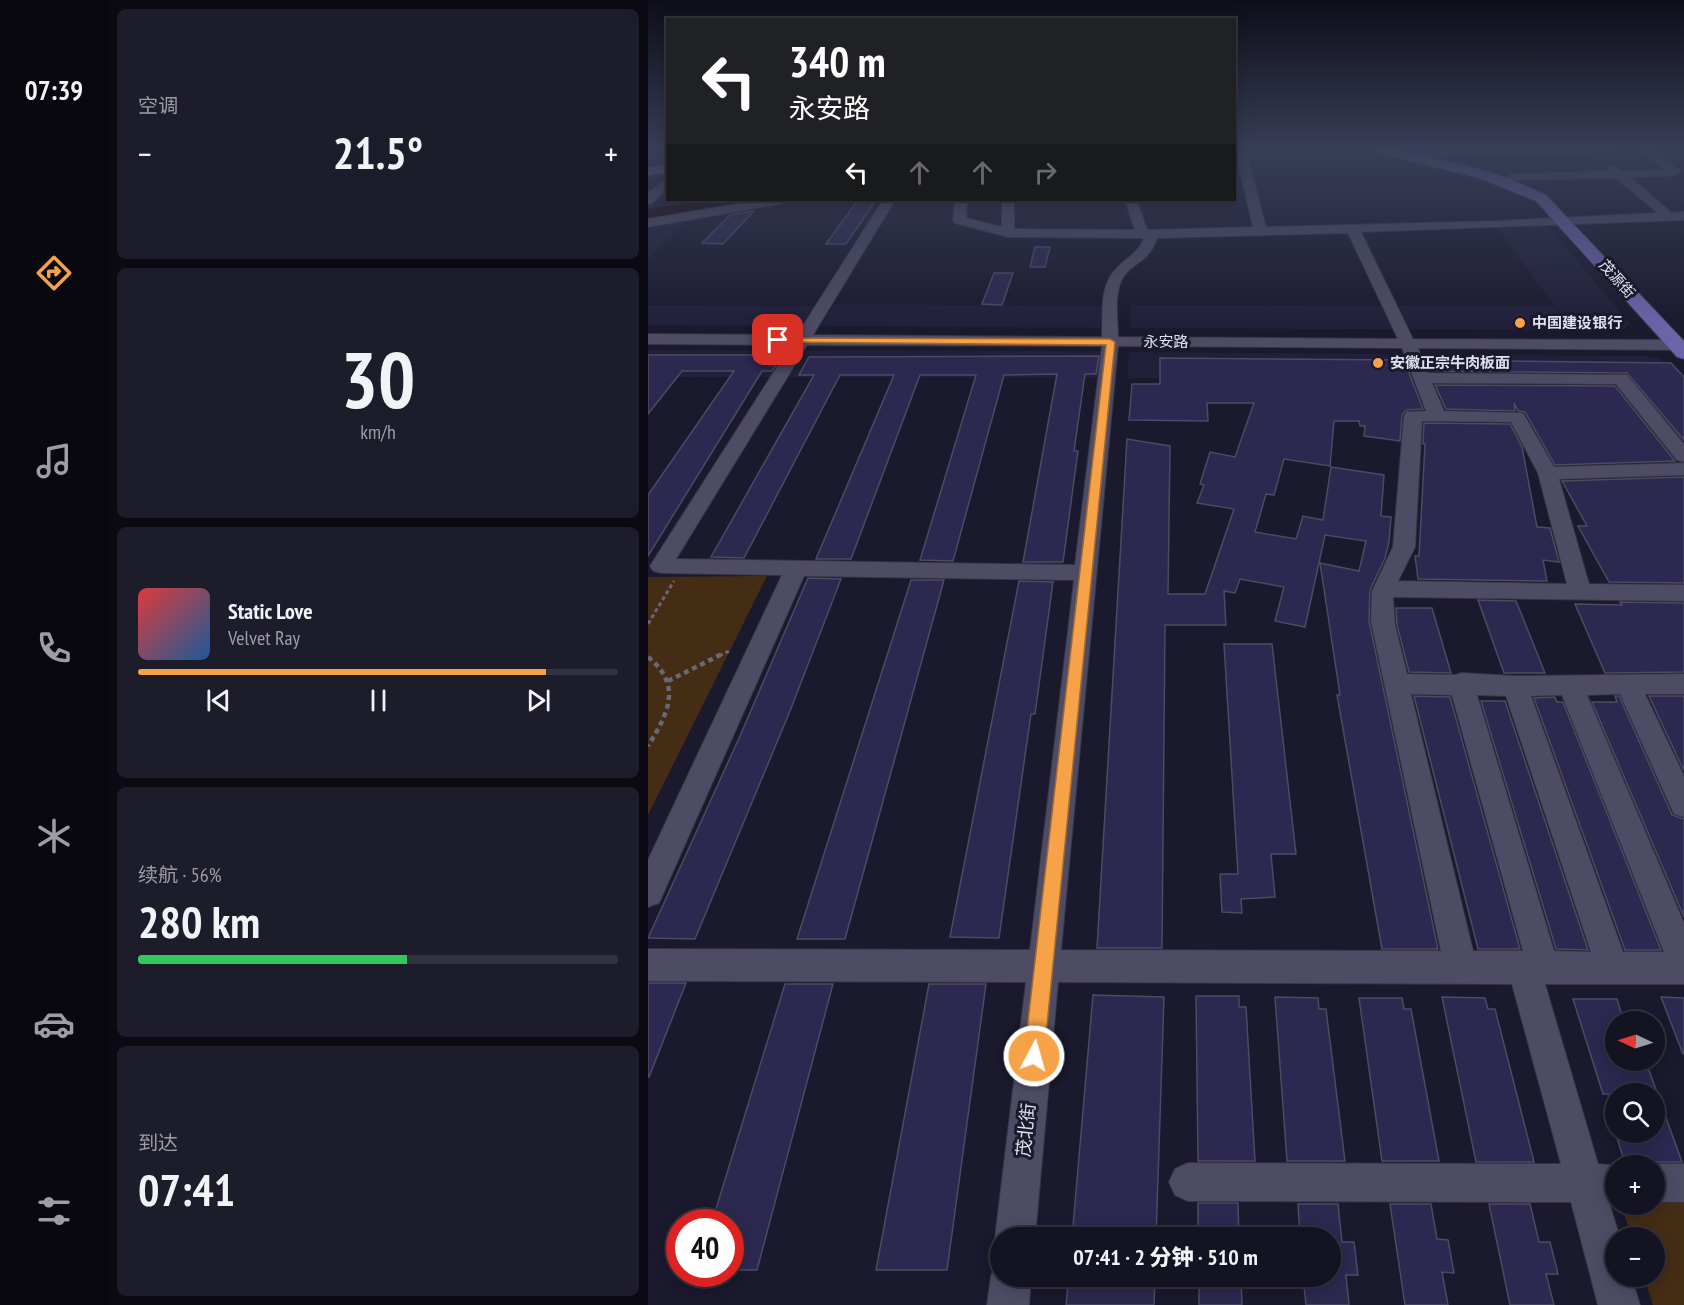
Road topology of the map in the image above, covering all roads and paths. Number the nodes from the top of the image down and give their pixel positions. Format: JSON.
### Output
{"nodes":[{"id":1,"x":723,"y":210,"type":"edge"},
{"id":2,"x":883,"y":210,"type":"edge"},
{"id":3,"x":960,"y":210,"type":"edge"},
{"id":4,"x":1008,"y":210,"type":"edge"},
{"id":5,"x":1136,"y":210,"type":"edge"},
{"id":6,"x":1255,"y":210,"type":"edge"},
{"id":7,"x":1553,"y":210,"type":"edge"},
{"id":8,"x":1661,"y":210,"type":"edge"},
{"id":9,"x":1668,"y":216,"type":"junction"},
{"id":10,"x":1684,"y":216,"type":"edge"},
{"id":11,"x":1563,"y":220,"type":"junction"},
{"id":12,"x":648,"y":223,"type":"edge"},
{"id":13,"x":1353,"y":228,"type":"junction"},
{"id":14,"x":1260,"y":229,"type":"junction"},
{"id":15,"x":1008,"y":233,"type":"junction"},
{"id":16,"x":1147,"y":233,"type":"junction"},
{"id":17,"x":648,"y":339,"type":"edge"},
{"id":18,"x":800,"y":340,"type":"junction"},
{"id":19,"x":1110,"y":342,"type":"junction"},
{"id":20,"x":1408,"y":344,"type":"junction"},
{"id":21,"x":1681,"y":347,"type":"edge"},
{"id":22,"x":1421,"y":378,"type":"junction"},
{"id":23,"x":1437,"y":416,"type":"junction"},
{"id":24,"x":1684,"y":456,"type":"edge"},
{"id":25,"x":1684,"y":469,"type":"edge"},
{"id":26,"x":1548,"y":472,"type":"junction"},
{"id":27,"x":797,"y":567,"type":"junction"},
{"id":28,"x":1086,"y":573,"type":"junction"},
{"id":29,"x":677,"y":576,"type":"dead end"},
{"id":30,"x":1384,"y":589,"type":"junction"},
{"id":31,"x":1580,"y":592,"type":"junction"},
{"id":32,"x":1684,"y":593,"type":"edge"},
{"id":33,"x":648,"y":624,"type":"edge"},
{"id":34,"x":730,"y":650,"type":"dead end"},
{"id":35,"x":648,"y":657,"type":"edge"},
{"id":36,"x":668,"y":681,"type":"junction"},
{"id":37,"x":1461,"y":683,"type":"junction"},
{"id":38,"x":1397,"y":684,"type":"junction"},
{"id":39,"x":1684,"y":684,"type":"edge"},
{"id":40,"x":1570,"y":685,"type":"junction"},
{"id":41,"x":1628,"y":685,"type":"junction"},
{"id":42,"x":1515,"y":686,"type":"junction"},
{"id":43,"x":648,"y":746,"type":"edge"},
{"id":44,"x":1684,"y":805,"type":"edge"},
{"id":45,"x":648,"y":892,"type":"edge"},
{"id":46,"x":1684,"y":961,"type":"edge"},
{"id":47,"x":648,"y":965,"type":"edge"},
{"id":48,"x":1044,"y":966,"type":"junction"},
{"id":49,"x":1461,"y":967,"type":"junction"},
{"id":50,"x":1533,"y":967,"type":"junction"},
{"id":51,"x":1613,"y":968,"type":"junction"},
{"id":52,"x":1684,"y":968,"type":"edge"},
{"id":53,"x":1188,"y":1182,"type":"dead end"},
{"id":54,"x":1600,"y":1183,"type":"edge"},
{"id":55,"x":1665,"y":1183,"type":"edge"},
{"id":56,"x":1684,"y":1183,"type":"edge"},
{"id":57,"x":1016,"y":1227,"type":"edge"},
{"id":58,"x":1010,"y":1287,"type":"edge"},
{"id":59,"x":1008,"y":1305,"type":"edge"},
{"id":60,"x":1620,"y":1305,"type":"edge"}],
"edges":[{"from":1,"to":12,"type":"street"},
{"from":2,"to":18,"type":"street"},
{"from":3,"to":15,"type":"street"},
{"from":4,"to":15,"type":"street"},
{"from":5,"to":16,"type":"street"},
{"from":6,"to":14,"type":"street"},
{"from":7,"to":11,"type":"main road","name":"茂源街"},
{"from":8,"to":9,"type":"street"},
{"from":9,"to":10,"type":"street"},
{"from":9,"to":11,"type":"street"},
{"from":11,"to":13,"type":"street"},
{"from":11,"to":21,"type":"main road","name":"茂源街"},
{"from":13,"to":14,"type":"street"},
{"from":13,"to":20,"type":"street"},
{"from":14,"to":16,"type":"street"},
{"from":15,"to":16,"type":"street"},
{"from":16,"to":19,"type":"street","name":"茂北街"},
{"from":17,"to":18,"type":"street","name":"永安路"},
{"from":18,"to":19,"type":"street","name":"永安路"},
{"from":18,"to":27,"type":"street"},
{"from":19,"to":20,"type":"street","name":"永安路"},
{"from":19,"to":28,"type":"street","name":"茂北街"},
{"from":20,"to":21,"type":"street","name":"永安路"},
{"from":20,"to":22,"type":"street"},
{"from":22,"to":23,"type":"street"},
{"from":22,"to":24,"type":"street"},
{"from":23,"to":26,"type":"street"},
{"from":23,"to":30,"type":"street"},
{"from":25,"to":26,"type":"street"},
{"from":26,"to":31,"type":"street"},
{"from":27,"to":28,"type":"street"},
{"from":27,"to":45,"type":"street"},
{"from":28,"to":48,"type":"street","name":"茂北街"},
{"from":29,"to":33,"type":"path"},
{"from":30,"to":31,"type":"street"},
{"from":30,"to":38,"type":"street"},
{"from":31,"to":32,"type":"street"},
{"from":34,"to":36,"type":"path"},
{"from":35,"to":36,"type":"path"},
{"from":36,"to":43,"type":"path"},
{"from":37,"to":38,"type":"street"},
{"from":37,"to":42,"type":"street"},
{"from":37,"to":50,"type":"street"},
{"from":38,"to":49,"type":"street"},
{"from":39,"to":41,"type":"street"},
{"from":40,"to":41,"type":"street"},
{"from":40,"to":42,"type":"street"},
{"from":40,"to":46,"type":"street"},
{"from":41,"to":44,"type":"street"},
{"from":42,"to":51,"type":"street"},
{"from":47,"to":48,"type":"street"},
{"from":48,"to":49,"type":"street"},
{"from":48,"to":57,"type":"street","name":"茂北街"},
{"from":49,"to":50,"type":"street"},
{"from":50,"to":51,"type":"street"},
{"from":50,"to":54,"type":"street"},
{"from":51,"to":52,"type":"street"},
{"from":53,"to":54,"type":"street"},
{"from":54,"to":60,"type":"street"},
{"from":55,"to":56,"type":"street"},
{"from":58,"to":59,"type":"street"}]}
